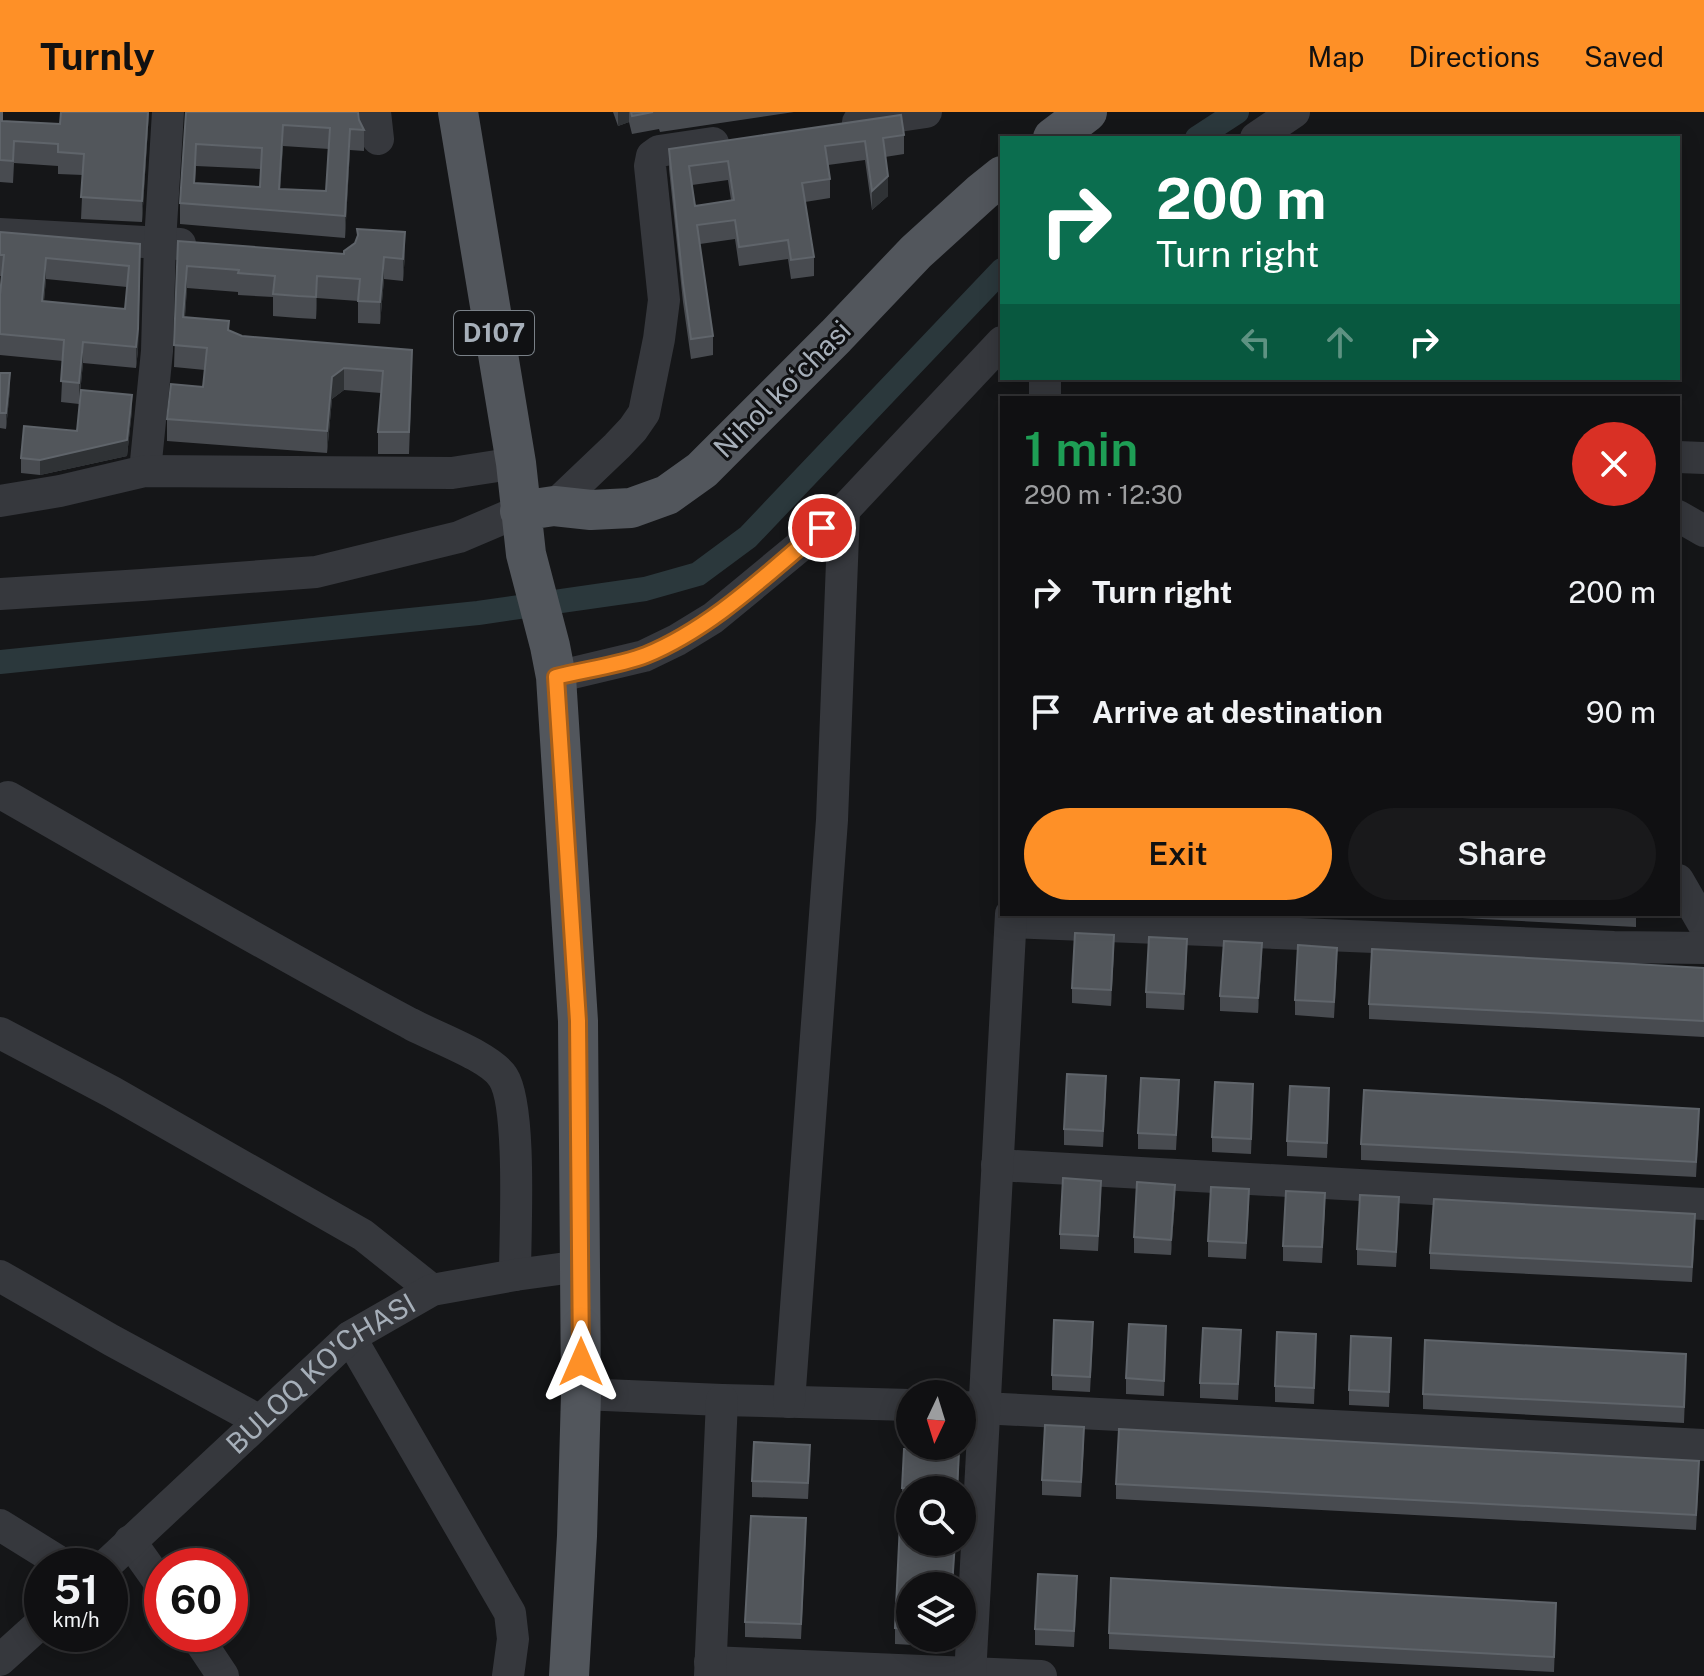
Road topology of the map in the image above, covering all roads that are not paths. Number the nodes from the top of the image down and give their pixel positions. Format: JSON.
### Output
{"nodes":[{"id":1,"x":168,"y":112,"type":"edge"},
{"id":2,"x":458,"y":112,"type":"edge"},
{"id":3,"x":1087,"y":112,"type":"edge"},
{"id":4,"x":1294,"y":112,"type":"edge"},
{"id":5,"x":909,"y":113,"type":"edge"},
{"id":6,"x":835,"y":125,"type":"edge"},
{"id":7,"x":1056,"y":136,"type":"edge"},
{"id":8,"x":1259,"y":136,"type":"edge"},
{"id":9,"x":741,"y":139,"type":"edge"},
{"id":10,"x":1000,"y":178,"type":"edge"},
{"id":11,"x":0,"y":234,"type":"edge"},
{"id":12,"x":160,"y":242,"type":"junction"},
{"id":13,"x":205,"y":245,"type":"edge"},
{"id":14,"x":1000,"y":344,"type":"edge"},
{"id":15,"x":1680,"y":457,"type":"edge"},
{"id":16,"x":1704,"y":458,"type":"edge"},
{"id":17,"x":516,"y":463,"type":"junction"},
{"id":18,"x":145,"y":471,"type":"junction"},
{"id":19,"x":0,"y":501,"type":"edge"},
{"id":20,"x":537,"y":509,"type":"junction"},
{"id":21,"x":844,"y":510,"type":"junction"},
{"id":22,"x":1680,"y":517,"type":"edge"},
{"id":23,"x":1704,"y":531,"type":"edge"},
{"id":24,"x":0,"y":594,"type":"edge"},
{"id":25,"x":553,"y":661,"type":"junction"},
{"id":26,"x":8,"y":797,"type":"dead end"},
{"id":27,"x":1680,"y":883,"type":"edge"},
{"id":28,"x":1011,"y":918,"type":"edge"},
{"id":29,"x":1704,"y":925,"type":"edge"},
{"id":30,"x":1704,"y":948,"type":"edge"},
{"id":31,"x":0,"y":1033,"type":"edge"},
{"id":32,"x":997,"y":1165,"type":"junction"},
{"id":33,"x":1704,"y":1204,"type":"edge"},
{"id":34,"x":581,"y":1266,"type":"junction"},
{"id":35,"x":515,"y":1275,"type":"junction"},
{"id":36,"x":0,"y":1276,"type":"edge"},
{"id":37,"x":432,"y":1290,"type":"junction"},
{"id":38,"x":350,"y":1337,"type":"junction"},
{"id":39,"x":976,"y":1380,"type":"edge"},
{"id":40,"x":581,"y":1394,"type":"junction"},
{"id":41,"x":722,"y":1400,"type":"junction"},
{"id":42,"x":789,"y":1402,"type":"junction"},
{"id":43,"x":896,"y":1405,"type":"edge"},
{"id":44,"x":976,"y":1407,"type":"edge"},
{"id":45,"x":260,"y":1421,"type":"junction"},
{"id":46,"x":1704,"y":1445,"type":"edge"},
{"id":47,"x":972,"y":1460,"type":"edge"},
{"id":48,"x":0,"y":1525,"type":"edge"},
{"id":49,"x":130,"y":1541,"type":"junction"},
{"id":50,"x":37,"y":1548,"type":"edge"},
{"id":51,"x":123,"y":1548,"type":"edge"},
{"id":52,"x":144,"y":1561,"type":"edge"},
{"id":53,"x":24,"y":1638,"type":"edge"},
{"id":54,"x":207,"y":1652,"type":"edge"},
{"id":55,"x":0,"y":1660,"type":"edge"},
{"id":56,"x":710,"y":1669,"type":"edge"},
{"id":57,"x":970,"y":1674,"type":"edge"},
{"id":58,"x":223,"y":1676,"type":"edge"},
{"id":59,"x":508,"y":1676,"type":"edge"},
{"id":60,"x":569,"y":1676,"type":"edge"},
{"id":61,"x":1041,"y":1676,"type":"edge"}],
"edges":[{"from":1,"to":12,"type":"street"},
{"from":2,"to":17,"type":"main road","number":"D107"},
{"from":3,"to":7,"type":"main road"},
{"from":4,"to":8,"type":"street"},
{"from":5,"to":6,"type":"street"},
{"from":9,"to":20,"type":"street"},
{"from":10,"to":20,"type":"main road","name":"Nihol koʻchasi"},
{"from":11,"to":12,"type":"street"},
{"from":12,"to":13,"type":"street"},
{"from":12,"to":18,"type":"street"},
{"from":14,"to":21,"type":"street"},
{"from":15,"to":16,"type":"street"},
{"from":17,"to":18,"type":"street"},
{"from":17,"to":20,"type":"main road","number":"D107"},
{"from":18,"to":19,"type":"street"},
{"from":20,"to":24,"type":"street"},
{"from":20,"to":25,"type":"main road","number":"D107"},
{"from":21,"to":25,"type":"street"},
{"from":21,"to":42,"type":"street"},
{"from":22,"to":23,"type":"street"},
{"from":25,"to":34,"type":"main road","number":"D107"},
{"from":26,"to":35,"type":"street"},
{"from":27,"to":29,"type":"street"},
{"from":28,"to":30,"type":"street"},
{"from":28,"to":32,"type":"street"},
{"from":31,"to":37,"type":"street"},
{"from":32,"to":33,"type":"street"},
{"from":32,"to":39,"type":"street"},
{"from":34,"to":35,"type":"street","name":"BULOQ KO'CHASI"},
{"from":34,"to":40,"type":"main road","number":"D107"},
{"from":35,"to":37,"type":"street","name":"BULOQ KO'CHASI"},
{"from":36,"to":45,"type":"street"},
{"from":37,"to":38,"type":"street","name":"BULOQ KO'CHASI"},
{"from":38,"to":45,"type":"street","name":"BULOQ KO'CHASI"},
{"from":38,"to":59,"type":"street"},
{"from":40,"to":41,"type":"street"},
{"from":40,"to":60,"type":"main road","number":"D107"},
{"from":41,"to":42,"type":"street"},
{"from":41,"to":56,"type":"street"},
{"from":42,"to":43,"type":"street"},
{"from":44,"to":46,"type":"street"},
{"from":45,"to":49,"type":"street","name":"BULOQ KO'CHASI"},
{"from":47,"to":57,"type":"street"},
{"from":48,"to":50,"type":"street"},
{"from":49,"to":51,"type":"street","name":"BULOQ KO'CHASI"},
{"from":49,"to":52,"type":"street"},
{"from":53,"to":55,"type":"street"},
{"from":54,"to":58,"type":"street"},
{"from":56,"to":57,"type":"street"},
{"from":57,"to":61,"type":"street"}]}
